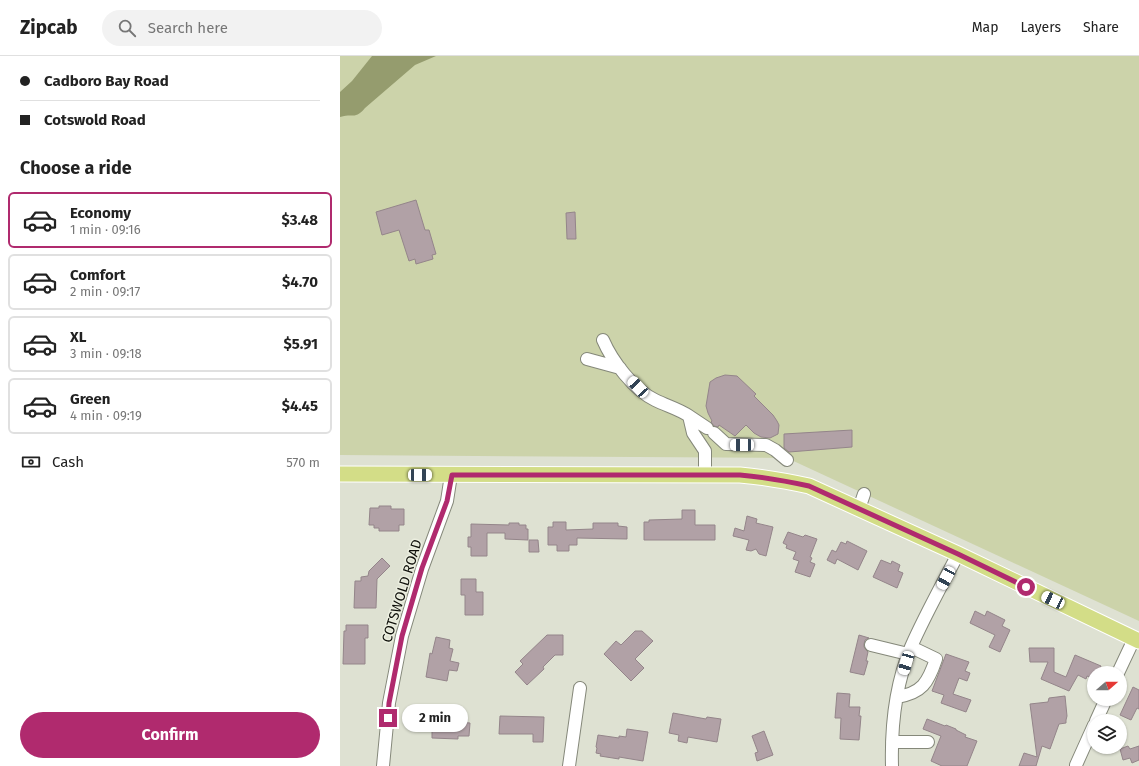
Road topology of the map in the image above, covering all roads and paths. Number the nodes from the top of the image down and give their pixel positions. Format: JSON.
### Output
{"nodes":[{"id":1,"x":603,"y":340,"type":"dead end"},
{"id":2,"x":587,"y":359,"type":"dead end"},
{"id":3,"x":620,"y":368,"type":"junction"},
{"id":4,"x":689,"y":416,"type":"junction"},
{"id":5,"x":712,"y":432,"type":"junction"},
{"id":6,"x":705,"y":451,"type":"junction"},
{"id":7,"x":340,"y":474,"type":"edge"},
{"id":8,"x":452,"y":475,"type":"junction"},
{"id":9,"x":705,"y":475,"type":"junction"},
{"id":10,"x":785,"y":480,"type":"junction"},
{"id":11,"x":864,"y":494,"type":"dead end"},
{"id":12,"x":859,"y":509,"type":"junction"},
{"id":13,"x":958,"y":554,"type":"junction"},
{"id":14,"x":1136,"y":640,"type":"edge"},
{"id":15,"x":872,"y":645,"type":"dead end"},
{"id":16,"x":910,"y":651,"type":"junction"},
{"id":17,"x":1122,"y":666,"type":"edge"},
{"id":18,"x":580,"y":688,"type":"dead end"},
{"id":19,"x":897,"y":697,"type":"junction"},
{"id":20,"x":1087,"y":741,"type":"edge"},
{"id":21,"x":892,"y":742,"type":"junction"},
{"id":22,"x":928,"y":742,"type":"dead end"},
{"id":23,"x":1076,"y":765,"type":"dead end"},
{"id":24,"x":383,"y":766,"type":"edge"},
{"id":25,"x":569,"y":766,"type":"edge"},
{"id":26,"x":892,"y":766,"type":"edge"}],
"edges":[{"from":1,"to":3,"type":"street"},
{"from":2,"to":3,"type":"street"},
{"from":3,"to":4,"type":"street"},
{"from":4,"to":5,"type":"street"},
{"from":4,"to":6,"type":"street"},
{"from":5,"to":6,"type":"street"},
{"from":5,"to":10,"type":"street"},
{"from":6,"to":9,"type":"street"},
{"from":7,"to":8,"type":"main road"},
{"from":8,"to":9,"type":"main road"},
{"from":8,"to":24,"type":"street","name":"COTSWOLD ROAD"},
{"from":9,"to":10,"type":"main road"},
{"from":10,"to":12,"type":"main road"},
{"from":11,"to":12,"type":"street"},
{"from":12,"to":13,"type":"main road"},
{"from":13,"to":14,"type":"main road"},
{"from":13,"to":16,"type":"street"},
{"from":14,"to":17,"type":"street"},
{"from":15,"to":16,"type":"street"},
{"from":16,"to":19,"type":"street"},
{"from":16,"to":19,"type":"street"},
{"from":18,"to":25,"type":"street"},
{"from":19,"to":21,"type":"street"},
{"from":20,"to":23,"type":"street"},
{"from":21,"to":22,"type":"street"},
{"from":21,"to":26,"type":"street"}]}
